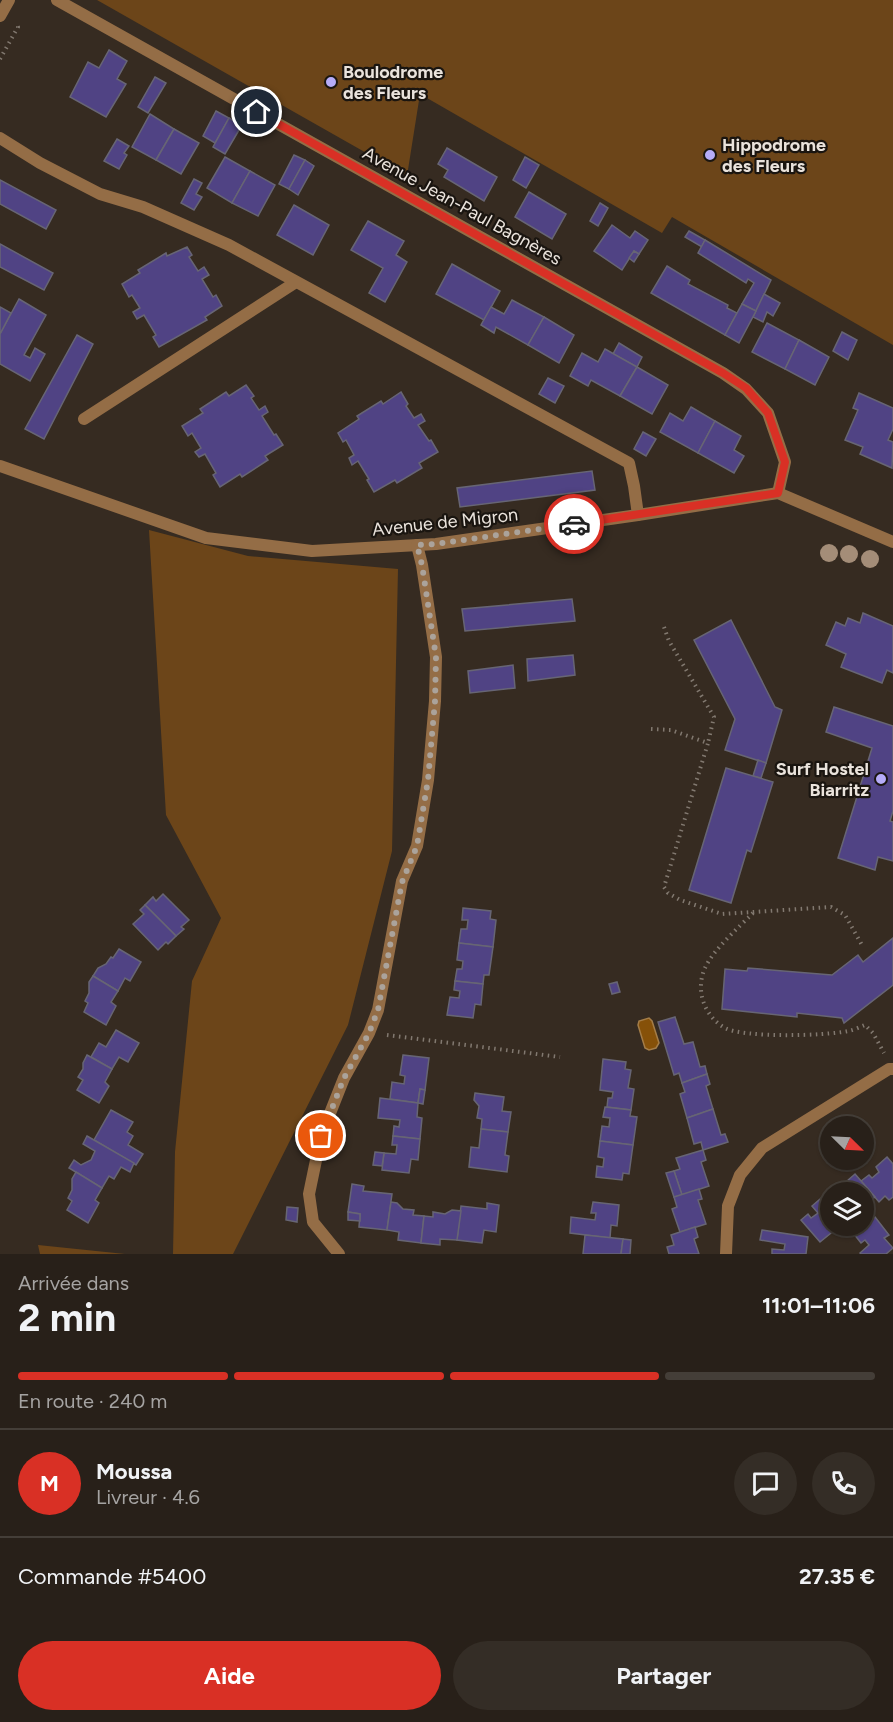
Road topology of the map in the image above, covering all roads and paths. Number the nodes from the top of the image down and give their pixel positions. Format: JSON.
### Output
{"nodes":[{"id":1,"x":9,"y":0,"type":"edge"},
{"id":2,"x":57,"y":0,"type":"edge"},
{"id":3,"x":0,"y":16,"type":"edge"},
{"id":4,"x":0,"y":138,"type":"edge"},
{"id":5,"x":296,"y":282,"type":"junction"},
{"id":6,"x":84,"y":418,"type":"dead end"},
{"id":7,"x":0,"y":466,"type":"edge"},
{"id":8,"x":778,"y":493,"type":"junction"},
{"id":9,"x":638,"y":515,"type":"junction"},
{"id":10,"x":893,"y":542,"type":"edge"},
{"id":11,"x":417,"y":545,"type":"junction"},
{"id":12,"x":664,"y":627,"type":"dead end"},
{"id":13,"x":651,"y":729,"type":"dead end"},
{"id":14,"x":708,"y":743,"type":"junction"},
{"id":15,"x":753,"y":912,"type":"junction"},
{"id":16,"x":862,"y":945,"type":"dead end"},
{"id":17,"x":369,"y":1033,"type":"junction"},
{"id":18,"x":560,"y":1057,"type":"dead end"},
{"id":19,"x":891,"y":1069,"type":"edge"},
{"id":20,"x":339,"y":1254,"type":"edge"},
{"id":21,"x":726,"y":1254,"type":"edge"}],
"edges":[{"from":1,"to":3,"type":"street"},
{"from":2,"to":8,"type":"street","name":"Avenue Jean-Paul Bagnères"},
{"from":4,"to":5,"type":"street"},
{"from":5,"to":6,"type":"street"},
{"from":5,"to":9,"type":"street"},
{"from":7,"to":11,"type":"street","name":"Avenue de Migron"},
{"from":8,"to":9,"type":"street","name":"Avenue de Migron"},
{"from":8,"to":10,"type":"street"},
{"from":9,"to":11,"type":"street","name":"Avenue de Migron"},
{"from":11,"to":17,"type":"street"},
{"from":12,"to":14,"type":"path"},
{"from":13,"to":14,"type":"path"},
{"from":14,"to":15,"type":"path"},
{"from":15,"to":16,"type":"path"},
{"from":15,"to":19,"type":"path"},
{"from":17,"to":18,"type":"path"},
{"from":17,"to":20,"type":"street"},
{"from":19,"to":21,"type":"street"}]}
